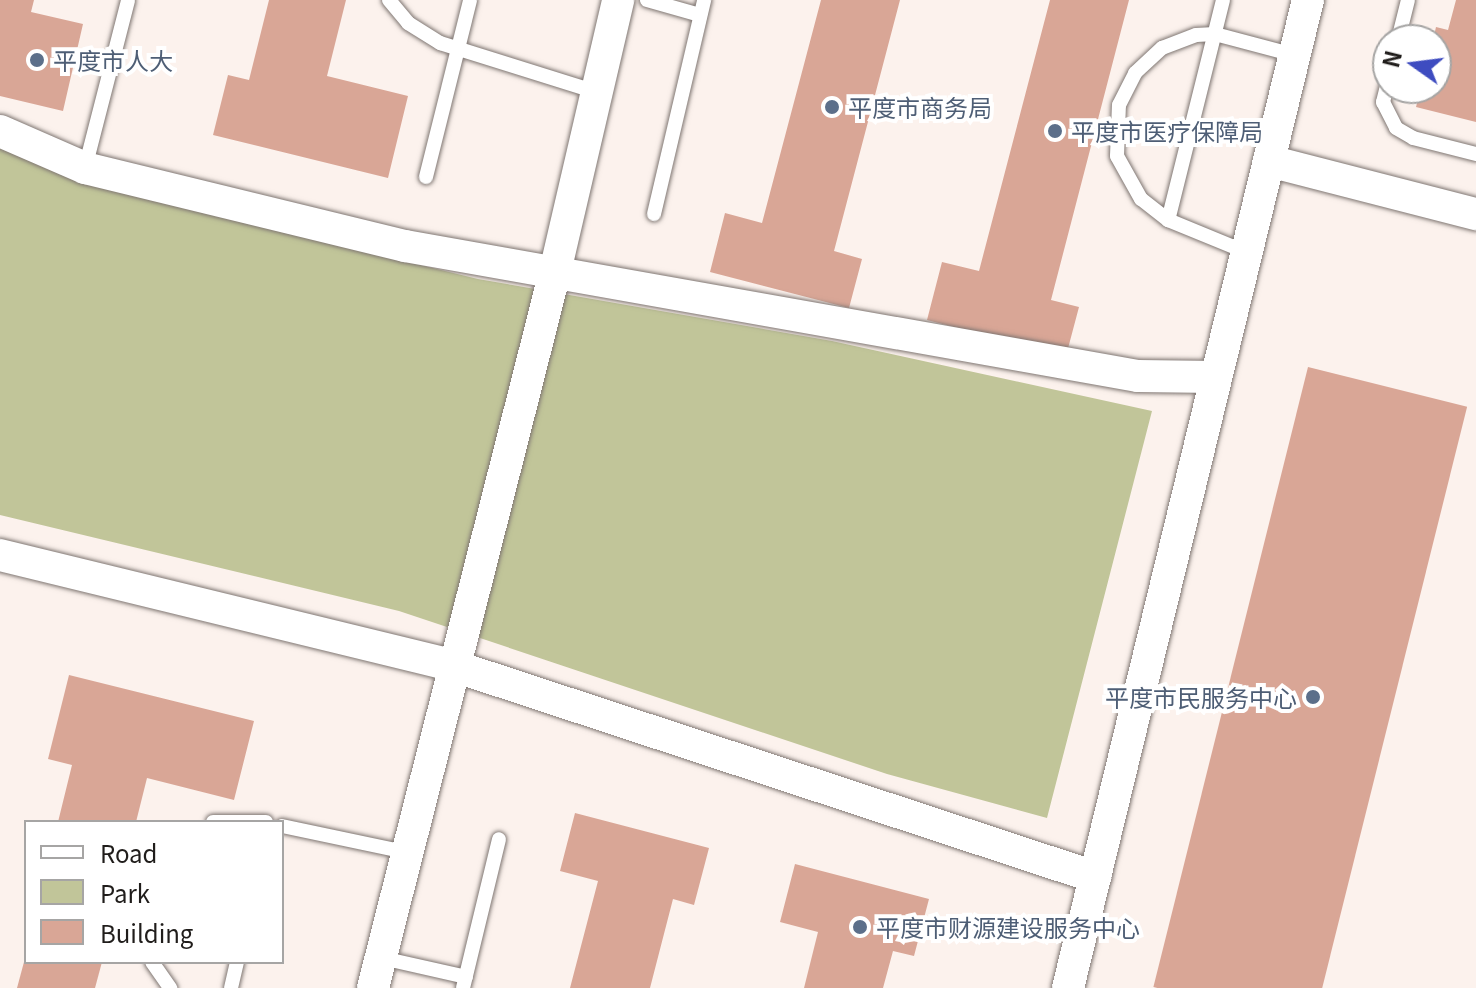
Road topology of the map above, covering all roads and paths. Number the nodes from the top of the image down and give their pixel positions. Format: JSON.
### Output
{"nodes":[{"id":1,"x":128,"y":0,"type":"edge"},
{"id":2,"x":389,"y":0,"type":"edge"},
{"id":3,"x":470,"y":0,"type":"edge"},
{"id":4,"x":618,"y":0,"type":"edge"},
{"id":5,"x":647,"y":0,"type":"edge"},
{"id":6,"x":1223,"y":0,"type":"edge"},
{"id":7,"x":1308,"y":0,"type":"edge"},
{"id":8,"x":1408,"y":0,"type":"edge"},
{"id":9,"x":702,"y":8,"type":"edge"},
{"id":10,"x":1402,"y":24,"type":"edge"},
{"id":11,"x":1215,"y":34,"type":"junction"},
{"id":12,"x":458,"y":48,"type":"junction"},
{"id":13,"x":1294,"y":55,"type":"junction"},
{"id":14,"x":596,"y":92,"type":"junction"},
{"id":15,"x":1384,"y":104,"type":"edge"},
{"id":16,"x":0,"y":131,"type":"edge"},
{"id":17,"x":1476,"y":154,"type":"edge"},
{"id":18,"x":1269,"y":161,"type":"junction"},
{"id":19,"x":85,"y":168,"type":"junction"},
{"id":20,"x":426,"y":177,"type":"dead end"},
{"id":21,"x":1475,"y":211,"type":"edge"},
{"id":22,"x":654,"y":214,"type":"dead end"},
{"id":23,"x":1168,"y":220,"type":"junction"},
{"id":24,"x":1246,"y":252,"type":"junction"},
{"id":25,"x":554,"y":276,"type":"junction"},
{"id":26,"x":1216,"y":377,"type":"junction"},
{"id":27,"x":0,"y":555,"type":"edge"},
{"id":28,"x":454,"y":666,"type":"junction"},
{"id":29,"x":284,"y":826,"type":"edge"},
{"id":30,"x":499,"y":839,"type":"dead end"},
{"id":31,"x":411,"y":853,"type":"junction"},
{"id":32,"x":1095,"y":877,"type":"junction"},
{"id":33,"x":153,"y":964,"type":"edge"},
{"id":34,"x":237,"y":964,"type":"edge"},
{"id":35,"x":378,"y":973,"type":"edge"},
{"id":36,"x":464,"y":983,"type":"edge"},
{"id":37,"x":170,"y":988,"type":"edge"},
{"id":38,"x":231,"y":988,"type":"edge"},
{"id":39,"x":1068,"y":988,"type":"edge"}],
"edges":[{"from":1,"to":19,"type":"lane"},
{"from":2,"to":12,"type":"lane"},
{"from":3,"to":12,"type":"lane"},
{"from":4,"to":14,"type":"street"},
{"from":5,"to":9,"type":"lane"},
{"from":6,"to":11,"type":"lane"},
{"from":7,"to":13,"type":"street"},
{"from":8,"to":10,"type":"lane"},
{"from":9,"to":22,"type":"lane"},
{"from":11,"to":13,"type":"lane"},
{"from":11,"to":23,"type":"lane"},
{"from":11,"to":23,"type":"lane"},
{"from":12,"to":14,"type":"lane"},
{"from":12,"to":20,"type":"lane"},
{"from":13,"to":18,"type":"street"},
{"from":14,"to":25,"type":"street"},
{"from":15,"to":17,"type":"lane"},
{"from":16,"to":19,"type":"street"},
{"from":18,"to":21,"type":"street"},
{"from":18,"to":24,"type":"street"},
{"from":19,"to":25,"type":"street"},
{"from":23,"to":24,"type":"lane"},
{"from":24,"to":26,"type":"street"},
{"from":25,"to":26,"type":"street"},
{"from":25,"to":28,"type":"street"},
{"from":26,"to":32,"type":"street"},
{"from":27,"to":28,"type":"street"},
{"from":28,"to":31,"type":"street"},
{"from":28,"to":32,"type":"street"},
{"from":29,"to":31,"type":"lane"},
{"from":30,"to":36,"type":"lane"},
{"from":31,"to":35,"type":"street"},
{"from":32,"to":39,"type":"street"},
{"from":33,"to":37,"type":"lane"},
{"from":34,"to":38,"type":"lane"},
{"from":35,"to":36,"type":"lane"}]}
